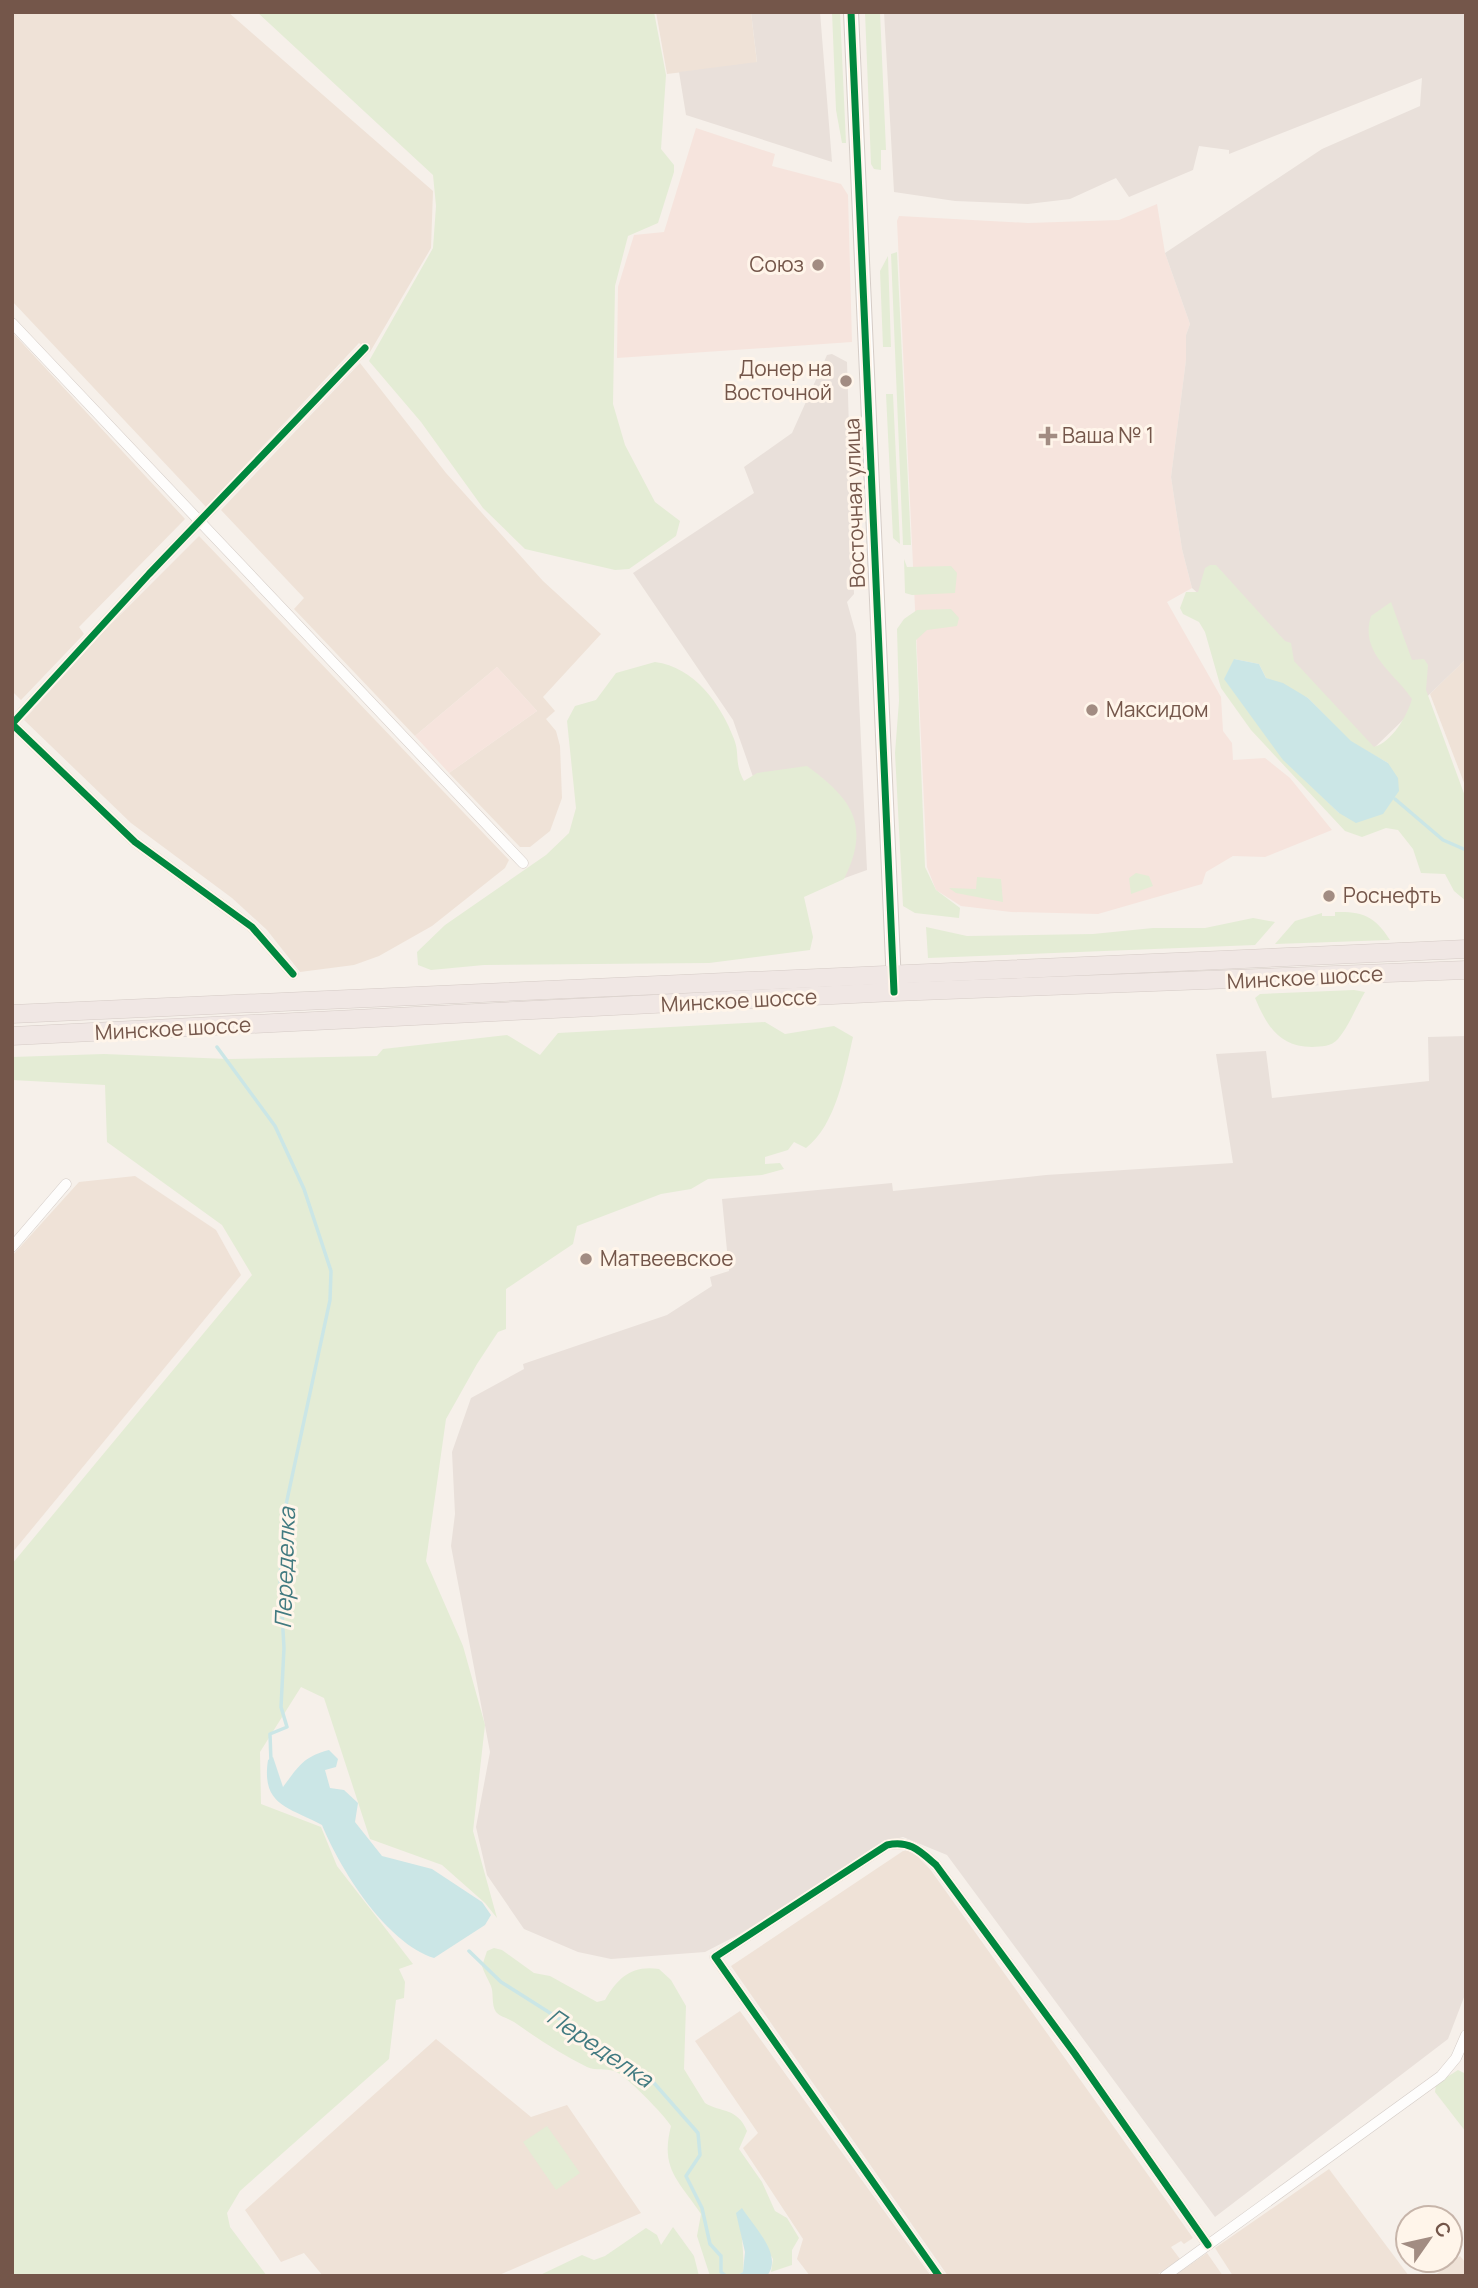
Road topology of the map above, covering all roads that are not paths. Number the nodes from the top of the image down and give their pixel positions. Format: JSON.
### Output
{"nodes":[{"id":1,"x":851,"y":12,"type":"edge"},
{"id":2,"x":12,"y":323,"type":"edge"},
{"id":3,"x":365,"y":348,"type":"dead end"},
{"id":4,"x":199,"y":523,"type":"junction"},
{"id":5,"x":523,"y":863,"type":"dead end"},
{"id":6,"x":1466,"y":949,"type":"edge"},
{"id":7,"x":1466,"y":970,"type":"edge"},
{"id":8,"x":894,"y":973,"type":"junction"},
{"id":9,"x":293,"y":974,"type":"dead end"},
{"id":10,"x":711,"y":982,"type":"junction"},
{"id":11,"x":894,"y":992,"type":"junction"},
{"id":12,"x":712,"y":1002,"type":"junction"},
{"id":13,"x":12,"y":1014,"type":"edge"},
{"id":14,"x":12,"y":1036,"type":"edge"},
{"id":15,"x":66,"y":1184,"type":"dead end"},
{"id":16,"x":12,"y":1247,"type":"edge"},
{"id":17,"x":1466,"y":2035,"type":"edge"},
{"id":18,"x":1208,"y":2245,"type":"junction"},
{"id":19,"x":939,"y":2276,"type":"edge"},
{"id":20,"x":1165,"y":2276,"type":"edge"}],
"edges":[{"from":1,"to":8,"type":"street","name":"Восточная улица"},
{"from":2,"to":4,"type":"street"},
{"from":3,"to":4,"type":"street"},
{"from":4,"to":5,"type":"street"},
{"from":4,"to":9,"type":"street"},
{"from":6,"to":8,"type":"highway","name":"Минское шоссе"},
{"from":7,"to":11,"type":"highway","name":"Минское шоссе"},
{"from":8,"to":10,"type":"highway","name":"Минское шоссе"},
{"from":8,"to":11,"type":"street","name":"Восточная улица"},
{"from":10,"to":12,"type":"street"},
{"from":10,"to":13,"type":"highway","name":"Минское шоссе"},
{"from":11,"to":12,"type":"highway","name":"Минское шоссе"},
{"from":12,"to":14,"type":"highway","name":"Минское шоссе"},
{"from":15,"to":16,"type":"street"},
{"from":17,"to":18,"type":"street"},
{"from":18,"to":19,"type":"street"},
{"from":18,"to":20,"type":"street"}]}
